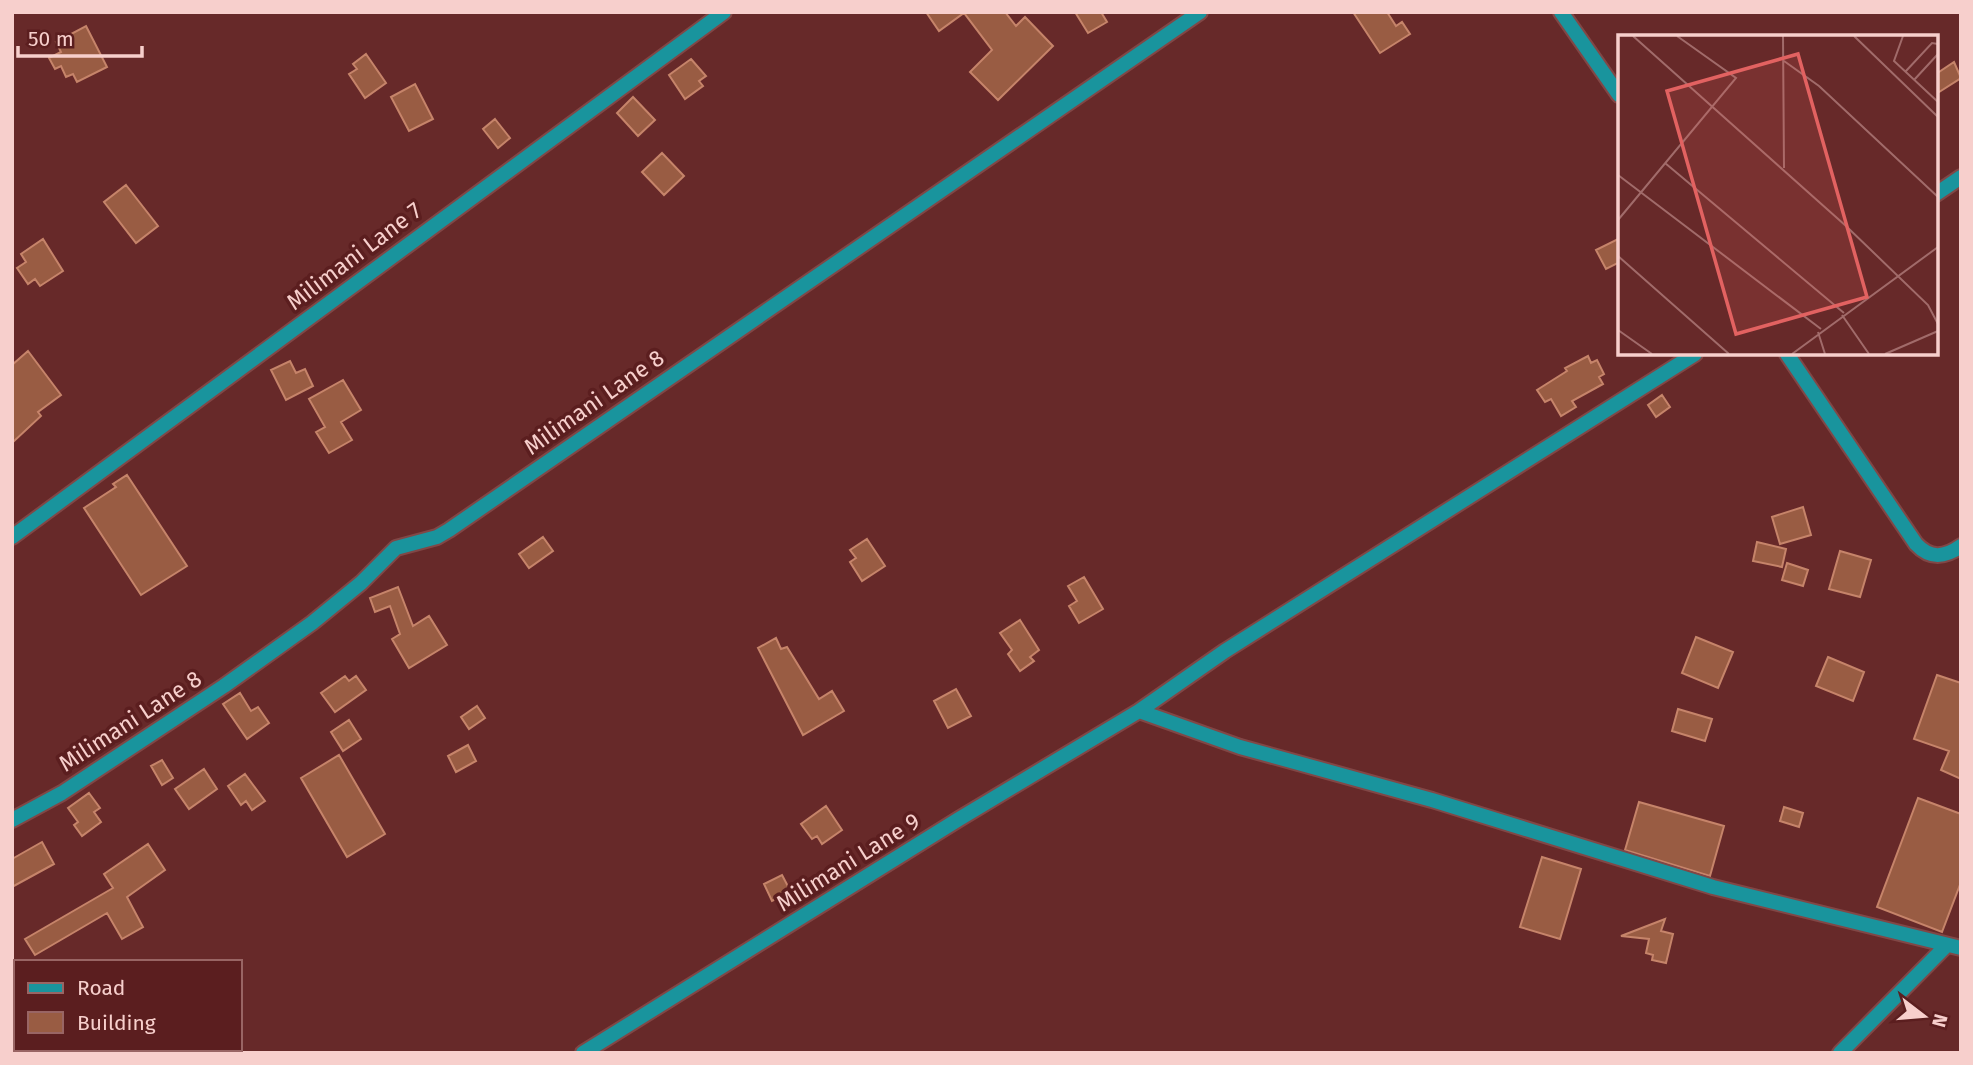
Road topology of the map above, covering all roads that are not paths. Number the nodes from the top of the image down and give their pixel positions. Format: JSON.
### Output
{"nodes":[{"id":1,"x":724,"y":12,"type":"edge"},
{"id":2,"x":1200,"y":12,"type":"edge"},
{"id":3,"x":1562,"y":12,"type":"edge"},
{"id":4,"x":1618,"y":94,"type":"edge"},
{"id":5,"x":1961,"y":177,"type":"edge"},
{"id":6,"x":1938,"y":193,"type":"edge"},
{"id":7,"x":1693,"y":355,"type":"edge"},
{"id":8,"x":1788,"y":355,"type":"edge"},
{"id":9,"x":12,"y":537,"type":"edge"},
{"id":10,"x":1961,"y":546,"type":"edge"},
{"id":11,"x":1139,"y":711,"type":"junction"},
{"id":12,"x":12,"y":820,"type":"edge"},
{"id":13,"x":1954,"y":946,"type":"edge"},
{"id":14,"x":583,"y":1053,"type":"edge"},
{"id":15,"x":1840,"y":1053,"type":"edge"}],
"edges":[{"from":1,"to":9,"type":"street","name":"Milimani Lane 7"},
{"from":2,"to":12,"type":"street","name":"Milimani Lane 8"},
{"from":3,"to":4,"type":"street"},
{"from":5,"to":6,"type":"street"},
{"from":7,"to":11,"type":"street","name":"Milimani Lane 9"},
{"from":8,"to":10,"type":"street"},
{"from":11,"to":13,"type":"street"},
{"from":11,"to":14,"type":"street","name":"Milimani Lane 9"},
{"from":13,"to":15,"type":"street"}]}
